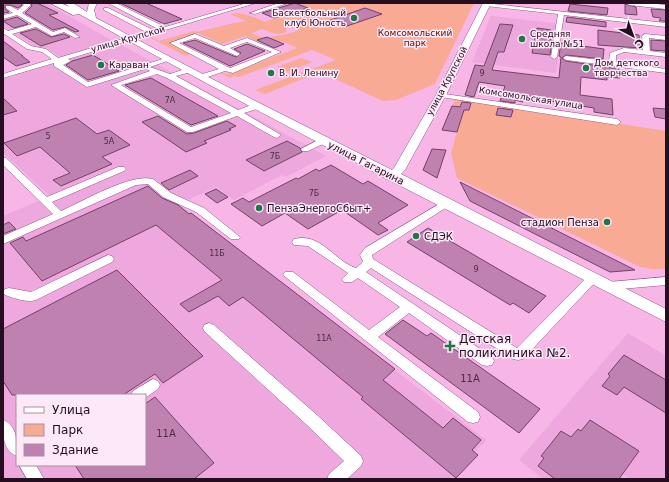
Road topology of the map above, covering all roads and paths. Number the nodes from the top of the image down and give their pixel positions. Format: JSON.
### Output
{"nodes":[{"id":1,"x":24,"y":3,"type":"edge"},
{"id":2,"x":54,"y":3,"type":"edge"},
{"id":3,"x":69,"y":3,"type":"edge"},
{"id":4,"x":93,"y":3,"type":"edge"},
{"id":5,"x":111,"y":3,"type":"edge"},
{"id":6,"x":254,"y":3,"type":"edge"},
{"id":7,"x":285,"y":3,"type":"edge"},
{"id":8,"x":629,"y":3,"type":"edge"},
{"id":9,"x":486,"y":4,"type":"edge"},
{"id":10,"x":645,"y":4,"type":"edge"},
{"id":11,"x":6,"y":6,"type":"edge"},
{"id":12,"x":666,"y":7,"type":"edge"},
{"id":13,"x":269,"y":8,"type":"junction"},
{"id":14,"x":106,"y":9,"type":"dead end"},
{"id":15,"x":561,"y":13,"type":"junction"},
{"id":16,"x":18,"y":14,"type":"junction"},
{"id":17,"x":253,"y":14,"type":"dead end"},
{"id":18,"x":3,"y":17,"type":"edge"},
{"id":19,"x":93,"y":19,"type":"junction"},
{"id":20,"x":35,"y":24,"type":"junction"},
{"id":21,"x":666,"y":25,"type":"edge"},
{"id":22,"x":198,"y":26,"type":"dead end"},
{"id":23,"x":164,"y":29,"type":"junction"},
{"id":24,"x":5,"y":32,"type":"edge"},
{"id":25,"x":153,"y":32,"type":"junction"},
{"id":26,"x":164,"y":36,"type":"junction"},
{"id":27,"x":77,"y":37,"type":"dead end"},
{"id":28,"x":130,"y":38,"type":"junction"},
{"id":29,"x":666,"y":38,"type":"edge"},
{"id":30,"x":156,"y":39,"type":"dead end"},
{"id":31,"x":103,"y":46,"type":"junction"},
{"id":32,"x":224,"y":48,"type":"junction"},
{"id":33,"x":647,"y":52,"type":"junction"},
{"id":34,"x":237,"y":54,"type":"dead end"},
{"id":35,"x":666,"y":54,"type":"edge"},
{"id":36,"x":554,"y":57,"type":"dead end"},
{"id":37,"x":566,"y":58,"type":"dead end"},
{"id":38,"x":168,"y":59,"type":"junction"},
{"id":39,"x":58,"y":60,"type":"junction"},
{"id":40,"x":613,"y":64,"type":"junction"},
{"id":41,"x":146,"y":66,"type":"junction"},
{"id":42,"x":225,"y":69,"type":"junction"},
{"id":43,"x":188,"y":70,"type":"junction"},
{"id":44,"x":666,"y":71,"type":"edge"},
{"id":45,"x":157,"y":72,"type":"junction"},
{"id":46,"x":3,"y":76,"type":"edge"},
{"id":47,"x":170,"y":76,"type":"junction"},
{"id":48,"x":202,"y":77,"type":"junction"},
{"id":49,"x":441,"y":95,"type":"junction"},
{"id":50,"x":256,"y":106,"type":"junction"},
{"id":51,"x":238,"y":114,"type":"junction"},
{"id":52,"x":617,"y":122,"type":"dead end"},
{"id":53,"x":277,"y":135,"type":"dead end"},
{"id":54,"x":322,"y":140,"type":"junction"},
{"id":55,"x":305,"y":149,"type":"dead end"},
{"id":56,"x":3,"y":160,"type":"edge"},
{"id":57,"x":120,"y":169,"type":"dead end"},
{"id":58,"x":390,"y":176,"type":"junction"},
{"id":59,"x":45,"y":201,"type":"junction"},
{"id":60,"x":446,"y":203,"type":"junction"},
{"id":61,"x":60,"y":215,"type":"junction"},
{"id":62,"x":236,"y":238,"type":"dead end"},
{"id":63,"x":3,"y":240,"type":"edge"},
{"id":64,"x":298,"y":242,"type":"dead end"},
{"id":65,"x":108,"y":259,"type":"dead end"},
{"id":66,"x":369,"y":261,"type":"junction"},
{"id":67,"x":289,"y":275,"type":"dead end"},
{"id":68,"x":353,"y":275,"type":"junction"},
{"id":69,"x":593,"y":278,"type":"junction"},
{"id":70,"x":666,"y":281,"type":"edge"},
{"id":71,"x":609,"y":286,"type":"junction"},
{"id":72,"x":5,"y":291,"type":"edge"},
{"id":73,"x":409,"y":307,"type":"junction"},
{"id":74,"x":666,"y":316,"type":"edge"},
{"id":75,"x":209,"y":328,"type":"dead end"},
{"id":76,"x":368,"y":337,"type":"junction"},
{"id":77,"x":487,"y":361,"type":"dead end"},
{"id":78,"x":152,"y":385,"type":"dead end"},
{"id":79,"x":139,"y":394,"type":"edge"},
{"id":80,"x":473,"y":417,"type":"dead end"},
{"id":81,"x":3,"y":427,"type":"edge"},
{"id":82,"x":16,"y":447,"type":"edge"},
{"id":83,"x":335,"y":479,"type":"edge"}],
"edges":[{"from":1,"to":16,"type":"street"},
{"from":2,"to":19,"type":"main road"},
{"from":3,"to":19,"type":"main road","name":"улица Гагарина"},
{"from":4,"to":19,"type":"main road"},
{"from":5,"to":23,"type":"street"},
{"from":6,"to":13,"type":"street"},
{"from":6,"to":23,"type":"street","name":"улица Крупской"},
{"from":7,"to":13,"type":"street"},
{"from":8,"to":10,"type":"street"},
{"from":9,"to":15,"type":"street"},
{"from":9,"to":49,"type":"main road","name":"улица Крупской"},
{"from":10,"to":12,"type":"street"},
{"from":11,"to":16,"type":"street"},
{"from":13,"to":17,"type":"street"},
{"from":14,"to":25,"type":"street"},
{"from":15,"to":21,"type":"street"},
{"from":15,"to":36,"type":"street"},
{"from":16,"to":18,"type":"street"},
{"from":16,"to":20,"type":"street"},
{"from":19,"to":28,"type":"main road","name":"улица Гагарина"},
{"from":20,"to":24,"type":"street"},
{"from":20,"to":27,"type":"street"},
{"from":22,"to":26,"type":"street"},
{"from":23,"to":25,"type":"street","name":"улица Крупской"},
{"from":24,"to":39,"type":"street"},
{"from":25,"to":26,"type":"street"},
{"from":25,"to":28,"type":"street","name":"улица Крупской"},
{"from":26,"to":30,"type":"street"},
{"from":28,"to":31,"type":"street","name":"улица Крупской"},
{"from":28,"to":38,"type":"main road","name":"улица Гагарина"},
{"from":29,"to":33,"type":"street"},
{"from":31,"to":39,"type":"street","name":"улица Крупской"},
{"from":31,"to":41,"type":"street"},
{"from":32,"to":34,"type":"street"},
{"from":32,"to":42,"type":"street"},
{"from":32,"to":42,"type":"street"},
{"from":33,"to":35,"type":"street"},
{"from":33,"to":40,"type":"street"},
{"from":37,"to":40,"type":"street"},
{"from":38,"to":41,"type":"street"},
{"from":38,"to":43,"type":"main road","name":"улица Гагарина"},
{"from":39,"to":46,"type":"street","name":"улица Крупской"},
{"from":40,"to":44,"type":"street"},
{"from":41,"to":45,"type":"street"},
{"from":42,"to":48,"type":"street"},
{"from":43,"to":47,"type":"street"},
{"from":43,"to":48,"type":"main road","name":"улица Гагарина"},
{"from":45,"to":47,"type":"street"},
{"from":45,"to":51,"type":"street"},
{"from":47,"to":51,"type":"street"},
{"from":48,"to":50,"type":"main road","name":"улица Гагарина"},
{"from":49,"to":52,"type":"street","name":"Комсомольская улица"},
{"from":49,"to":58,"type":"main road","name":"улица Крупской"},
{"from":50,"to":51,"type":"street"},
{"from":50,"to":54,"type":"main road","name":"улица Гагарина"},
{"from":51,"to":53,"type":"street"},
{"from":54,"to":55,"type":"street"},
{"from":54,"to":58,"type":"main road","name":"улица Гагарина"},
{"from":56,"to":59,"type":"street"},
{"from":57,"to":59,"type":"street"},
{"from":58,"to":60,"type":"main road","name":"улица Гагарина"},
{"from":59,"to":61,"type":"street"},
{"from":60,"to":66,"type":"street"},
{"from":60,"to":69,"type":"main road","name":"улица Гагарина"},
{"from":61,"to":62,"type":"street"},
{"from":61,"to":63,"type":"street"},
{"from":64,"to":68,"type":"street"},
{"from":65,"to":72,"type":"street"},
{"from":66,"to":68,"type":"street"},
{"from":66,"to":69,"type":"street"},
{"from":67,"to":76,"type":"street"},
{"from":68,"to":73,"type":"street"},
{"from":69,"to":71,"type":"main road","name":"улица Гагарина"},
{"from":70,"to":71,"type":"street"},
{"from":71,"to":74,"type":"main road","name":"улица Гагарина"},
{"from":73,"to":76,"type":"street"},
{"from":73,"to":77,"type":"street"},
{"from":75,"to":83,"type":"street"},
{"from":76,"to":80,"type":"street"},
{"from":78,"to":79,"type":"street"},
{"from":81,"to":82,"type":"street"}]}
